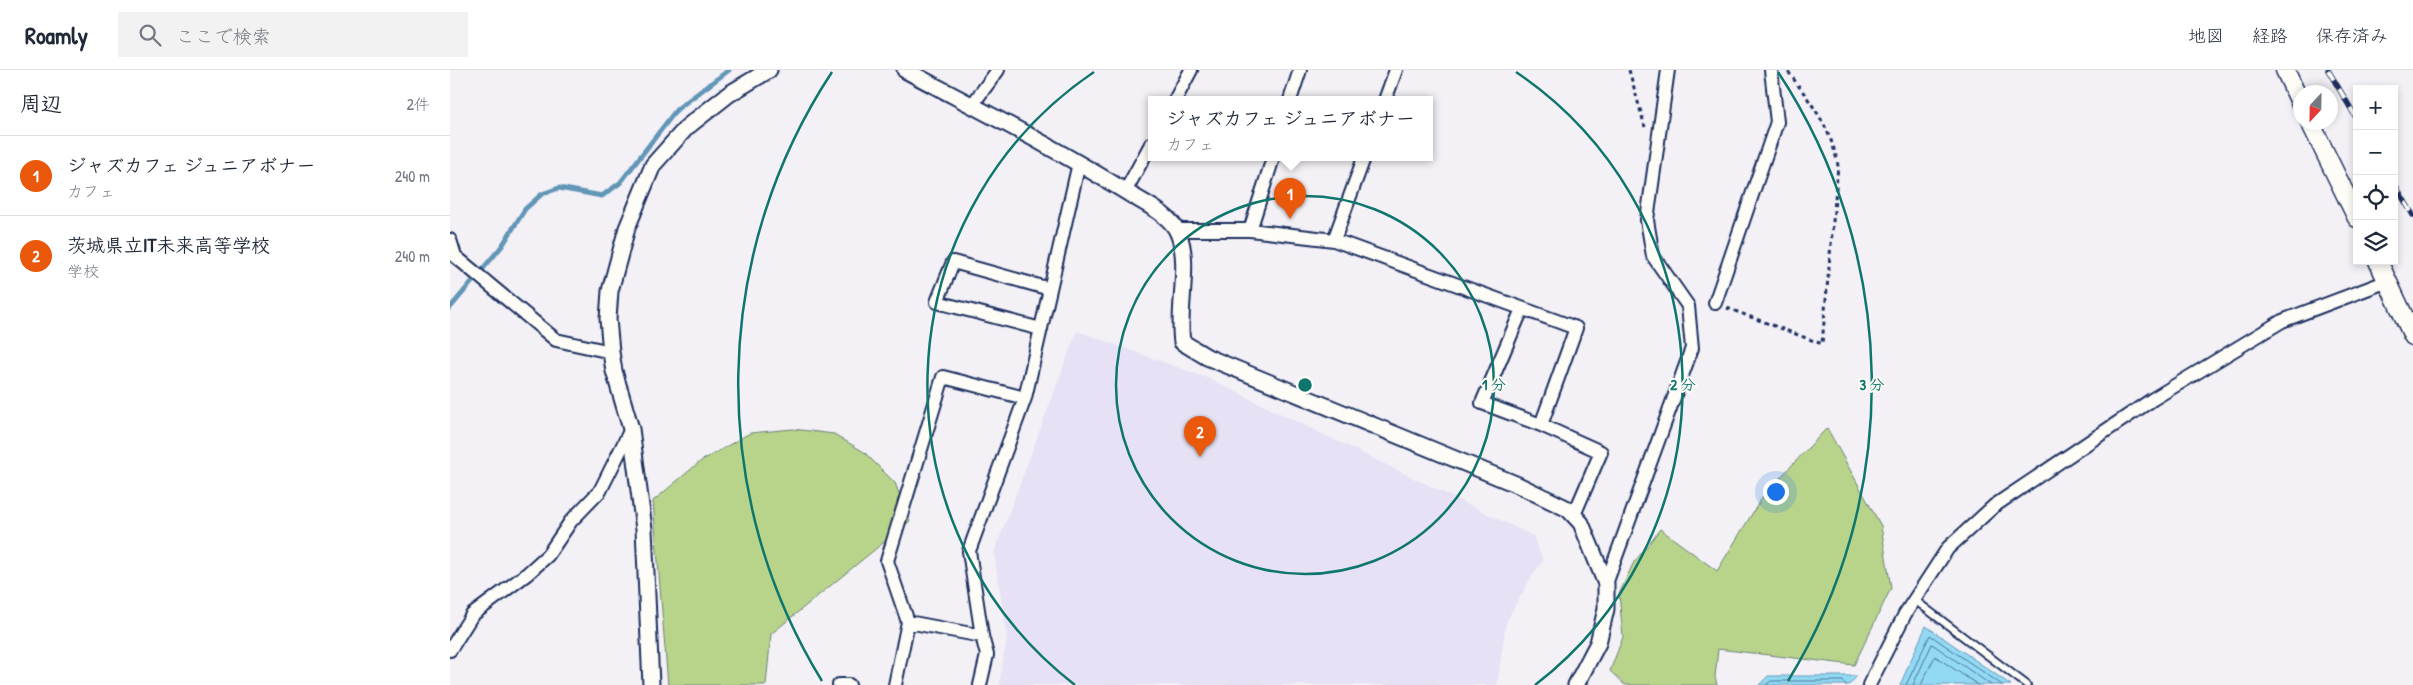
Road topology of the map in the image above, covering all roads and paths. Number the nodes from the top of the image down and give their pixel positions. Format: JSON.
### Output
{"nodes":[{"id":1,"x":769,"y":70,"type":"edge"},
{"id":2,"x":905,"y":70,"type":"edge"},
{"id":3,"x":998,"y":70,"type":"edge"},
{"id":4,"x":1191,"y":70,"type":"edge"},
{"id":5,"x":1300,"y":70,"type":"edge"},
{"id":6,"x":1396,"y":70,"type":"edge"},
{"id":7,"x":1629,"y":70,"type":"edge"},
{"id":8,"x":1668,"y":70,"type":"edge"},
{"id":9,"x":1771,"y":70,"type":"edge"},
{"id":10,"x":1787,"y":70,"type":"edge"},
{"id":11,"x":2285,"y":70,"type":"edge"},
{"id":12,"x":2293,"y":87,"type":"edge"},
{"id":13,"x":1177,"y":96,"type":"edge"},
{"id":14,"x":1291,"y":96,"type":"edge"},
{"id":15,"x":1386,"y":96,"type":"edge"},
{"id":16,"x":972,"y":105,"type":"junction"},
{"id":17,"x":1645,"y":128,"type":"dead end"},
{"id":18,"x":2314,"y":130,"type":"edge"},
{"id":19,"x":1148,"y":150,"type":"edge"},
{"id":20,"x":1271,"y":161,"type":"edge"},
{"id":21,"x":1363,"y":161,"type":"edge"},
{"id":22,"x":1079,"y":162,"type":"junction"},
{"id":23,"x":1125,"y":192,"type":"junction"},
{"id":24,"x":2353,"y":210,"type":"edge"},
{"id":25,"x":1177,"y":230,"type":"junction"},
{"id":26,"x":1250,"y":230,"type":"junction"},
{"id":27,"x":450,"y":240,"type":"edge"},
{"id":28,"x":1334,"y":240,"type":"junction"},
{"id":29,"x":2380,"y":265,"type":"edge"},
{"id":30,"x":2388,"y":281,"type":"junction"},
{"id":31,"x":1050,"y":289,"type":"junction"},
{"id":32,"x":1715,"y":303,"type":"joint"},
{"id":33,"x":1522,"y":309,"type":"junction"},
{"id":34,"x":1041,"y":329,"type":"junction"},
{"id":35,"x":2413,"y":336,"type":"edge"},
{"id":36,"x":611,"y":352,"type":"junction"},
{"id":37,"x":1025,"y":398,"type":"junction"},
{"id":38,"x":1541,"y":425,"type":"junction"},
{"id":39,"x":631,"y":428,"type":"junction"},
{"id":40,"x":1574,"y":515,"type":"junction"},
{"id":41,"x":1606,"y":584,"type":"junction"},
{"id":42,"x":1916,"y":601,"type":"junction"},
{"id":43,"x":908,"y":622,"type":"junction"},
{"id":44,"x":982,"y":636,"type":"junction"},
{"id":45,"x":450,"y":650,"type":"edge"},
{"id":46,"x":650,"y":685,"type":"edge"},
{"id":47,"x":839,"y":685,"type":"edge"},
{"id":48,"x":849,"y":685,"type":"edge"},
{"id":49,"x":895,"y":685,"type":"edge"},
{"id":50,"x":980,"y":685,"type":"edge"},
{"id":51,"x":1576,"y":685,"type":"edge"},
{"id":52,"x":1869,"y":685,"type":"edge"},
{"id":53,"x":2028,"y":685,"type":"edge"}],
"edges":[{"from":1,"to":36,"type":"street"},
{"from":2,"to":16,"type":"street"},
{"from":3,"to":16,"type":"street"},
{"from":4,"to":13,"type":"street"},
{"from":5,"to":14,"type":"street"},
{"from":6,"to":15,"type":"street"},
{"from":7,"to":17,"type":"path"},
{"from":8,"to":41,"type":"street"},
{"from":9,"to":32,"type":"street"},
{"from":10,"to":32,"type":"path"},
{"from":11,"to":12,"type":"main road"},
{"from":16,"to":22,"type":"street"},
{"from":18,"to":24,"type":"main road"},
{"from":19,"to":23,"type":"street"},
{"from":20,"to":26,"type":"street"},
{"from":21,"to":28,"type":"street"},
{"from":22,"to":23,"type":"street"},
{"from":22,"to":31,"type":"street"},
{"from":23,"to":25,"type":"street"},
{"from":25,"to":26,"type":"street"},
{"from":25,"to":40,"type":"street"},
{"from":26,"to":28,"type":"street"},
{"from":27,"to":36,"type":"street"},
{"from":28,"to":33,"type":"street"},
{"from":29,"to":30,"type":"main road"},
{"from":30,"to":35,"type":"main road"},
{"from":30,"to":42,"type":"street"},
{"from":31,"to":34,"type":"street"},
{"from":31,"to":34,"type":"street"},
{"from":33,"to":38,"type":"street"},
{"from":33,"to":38,"type":"street"},
{"from":34,"to":37,"type":"street"},
{"from":36,"to":39,"type":"street"},
{"from":37,"to":43,"type":"street"},
{"from":37,"to":44,"type":"street"},
{"from":38,"to":40,"type":"street"},
{"from":39,"to":45,"type":"street"},
{"from":39,"to":46,"type":"street"},
{"from":40,"to":41,"type":"street"},
{"from":41,"to":51,"type":"street"},
{"from":42,"to":52,"type":"street"},
{"from":42,"to":53,"type":"lane"},
{"from":43,"to":44,"type":"street"},
{"from":43,"to":49,"type":"street"},
{"from":44,"to":50,"type":"street"},
{"from":47,"to":48,"type":"street"}]}
